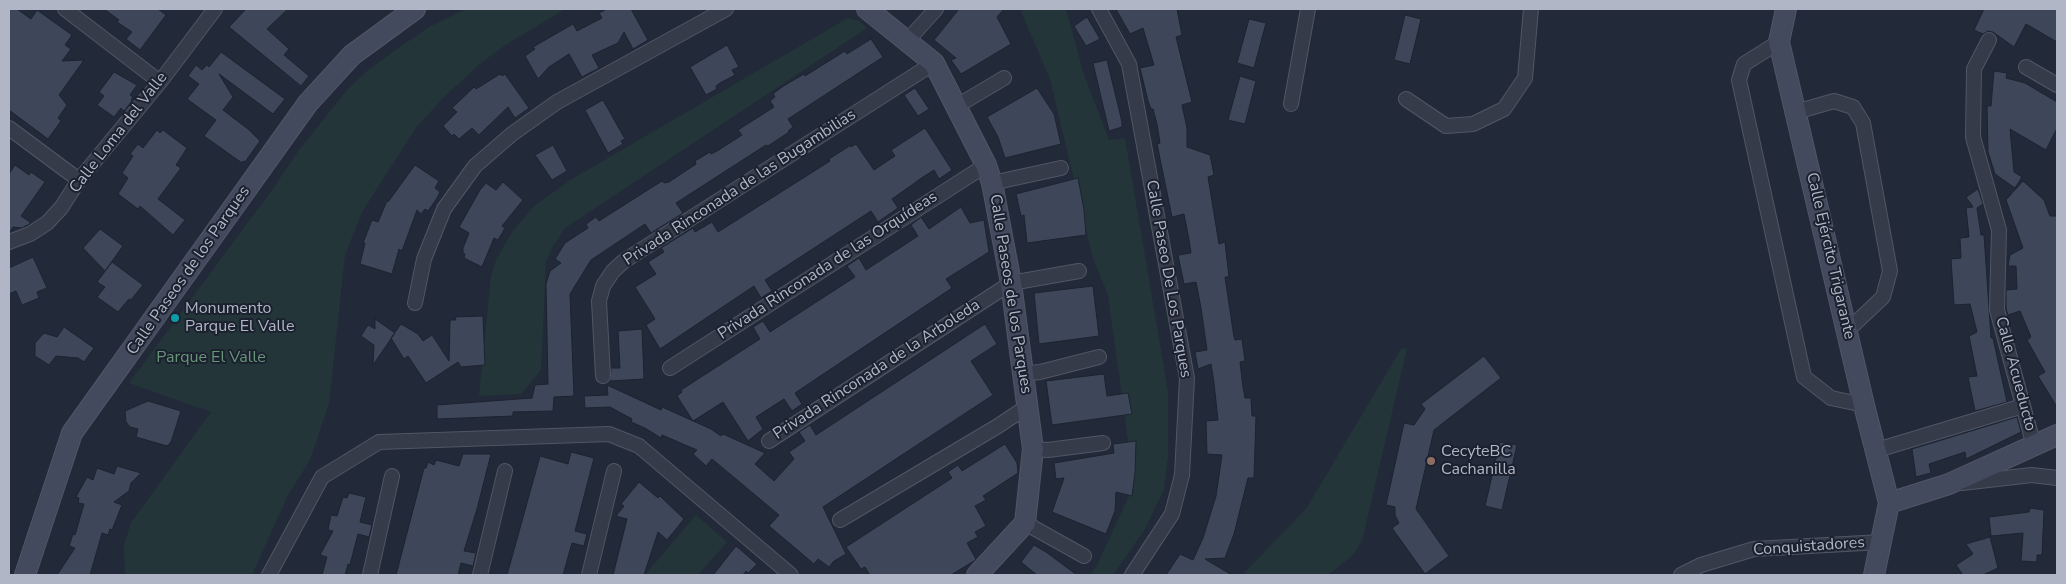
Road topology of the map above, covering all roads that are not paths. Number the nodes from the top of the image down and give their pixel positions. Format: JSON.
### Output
{"nodes":[{"id":1,"x":65,"y":9,"type":"edge"},
{"id":2,"x":215,"y":9,"type":"edge"},
{"id":3,"x":415,"y":9,"type":"edge"},
{"id":4,"x":726,"y":9,"type":"edge"},
{"id":5,"x":867,"y":9,"type":"edge"},
{"id":6,"x":936,"y":9,"type":"edge"},
{"id":7,"x":1099,"y":9,"type":"edge"},
{"id":8,"x":1308,"y":9,"type":"edge"},
{"id":9,"x":1531,"y":9,"type":"edge"},
{"id":10,"x":1786,"y":9,"type":"edge"},
{"id":11,"x":908,"y":40,"type":"junction"},
{"id":12,"x":1989,"y":40,"type":"dead end"},
{"id":13,"x":1779,"y":42,"type":"junction"},
{"id":14,"x":934,"y":63,"type":"junction"},
{"id":15,"x":2026,"y":67,"type":"dead end"},
{"id":16,"x":1004,"y":78,"type":"dead end"},
{"id":17,"x":160,"y":82,"type":"junction"},
{"id":18,"x":2057,"y":85,"type":"edge"},
{"id":19,"x":1406,"y":98,"type":"dead end"},
{"id":20,"x":1291,"y":104,"type":"dead end"},
{"id":21,"x":957,"y":106,"type":"junction"},
{"id":22,"x":1796,"y":112,"type":"junction"},
{"id":23,"x":9,"y":128,"type":"edge"},
{"id":24,"x":1061,"y":168,"type":"dead end"},
{"id":25,"x":989,"y":174,"type":"junction"},
{"id":26,"x":79,"y":180,"type":"junction"},
{"id":27,"x":9,"y":242,"type":"edge"},
{"id":28,"x":1079,"y":272,"type":"dead end"},
{"id":29,"x":1011,"y":283,"type":"junction"},
{"id":30,"x":415,"y":303,"type":"dead end"},
{"id":31,"x":1847,"y":330,"type":"junction"},
{"id":32,"x":1099,"y":357,"type":"dead end"},
{"id":33,"x":670,"y":368,"type":"dead end"},
{"id":34,"x":1023,"y":374,"type":"junction"},
{"id":35,"x":603,"y":376,"type":"dead end"},
{"id":36,"x":1864,"y":405,"type":"junction"},
{"id":37,"x":1028,"y":406,"type":"junction"},
{"id":38,"x":2023,"y":406,"type":"junction"},
{"id":39,"x":2057,"y":435,"type":"edge"},
{"id":40,"x":768,"y":441,"type":"dead end"},
{"id":41,"x":1102,"y":442,"type":"dead end"},
{"id":42,"x":2034,"y":446,"type":"junction"},
{"id":43,"x":1033,"y":449,"type":"junction"},
{"id":44,"x":1877,"y":450,"type":"junction"},
{"id":45,"x":506,"y":471,"type":"dead end"},
{"id":46,"x":614,"y":471,"type":"dead end"},
{"id":47,"x":392,"y":476,"type":"dead end"},
{"id":48,"x":2057,"y":478,"type":"edge"},
{"id":49,"x":1949,"y":484,"type":"junction"},
{"id":50,"x":1889,"y":503,"type":"junction"},
{"id":51,"x":840,"y":520,"type":"dead end"},
{"id":52,"x":1026,"y":523,"type":"junction"},
{"id":53,"x":1882,"y":542,"type":"junction"},
{"id":54,"x":1084,"y":556,"type":"dead end"},
{"id":55,"x":785,"y":573,"type":"edge"},
{"id":56,"x":25,"y":575,"type":"edge"},
{"id":57,"x":269,"y":575,"type":"edge"},
{"id":58,"x":370,"y":575,"type":"edge"},
{"id":59,"x":480,"y":575,"type":"edge"},
{"id":60,"x":589,"y":575,"type":"edge"},
{"id":61,"x":977,"y":575,"type":"edge"},
{"id":62,"x":1132,"y":575,"type":"edge"},
{"id":63,"x":1681,"y":575,"type":"edge"},
{"id":64,"x":1874,"y":575,"type":"edge"}],
"edges":[{"from":1,"to":17,"type":"street"},
{"from":2,"to":17,"type":"street","name":"Calle Loma del Valle"},
{"from":3,"to":56,"type":"street","name":"Calle Paseos de los Parques"},
{"from":4,"to":30,"type":"street"},
{"from":5,"to":11,"type":"street","name":"Calle Paseos de los Parques"},
{"from":6,"to":11,"type":"street"},
{"from":7,"to":62,"type":"street","name":"Calle Paseo De Los Parques"},
{"from":8,"to":20,"type":"street"},
{"from":9,"to":19,"type":"street"},
{"from":10,"to":13,"type":"street","name":"Calle Ejército Trigarante"},
{"from":11,"to":14,"type":"street","name":"Calle Paseos de los Parques"},
{"from":12,"to":38,"type":"street","name":"Calle Acueducto"},
{"from":13,"to":22,"type":"street","name":"Calle Ejército Trigarante"},
{"from":13,"to":36,"type":"street"},
{"from":14,"to":21,"type":"street","name":"Calle Paseos de los Parques"},
{"from":14,"to":35,"type":"street","name":"Privada Rinconada de las Bugambilias"},
{"from":15,"to":18,"type":"street"},
{"from":16,"to":21,"type":"street"},
{"from":17,"to":26,"type":"street","name":"Calle Loma del Valle"},
{"from":21,"to":25,"type":"street","name":"Calle Paseos de los Parques"},
{"from":22,"to":31,"type":"street","name":"Calle Ejército Trigarante"},
{"from":22,"to":31,"type":"street"},
{"from":23,"to":26,"type":"street"},
{"from":24,"to":25,"type":"street"},
{"from":25,"to":29,"type":"street","name":"Calle Paseos de los Parques"},
{"from":25,"to":33,"type":"street","name":"Privada Rinconada de las Orquídeas"},
{"from":26,"to":27,"type":"street","name":"Calle Loma del Valle"},
{"from":28,"to":29,"type":"street"},
{"from":29,"to":34,"type":"street","name":"Calle Paseos de los Parques"},
{"from":29,"to":40,"type":"street","name":"Privada Rinconada de la Arboleda"},
{"from":31,"to":36,"type":"street","name":"Calle Ejército Trigarante"},
{"from":32,"to":34,"type":"street"},
{"from":34,"to":37,"type":"street","name":"Calle Paseos de los Parques"},
{"from":36,"to":44,"type":"street","name":"Calle Ejército Trigarante"},
{"from":37,"to":43,"type":"street","name":"Calle Paseos de los Parques"},
{"from":37,"to":51,"type":"street"},
{"from":38,"to":42,"type":"street","name":"Calle Acueducto"},
{"from":38,"to":44,"type":"street"},
{"from":39,"to":42,"type":"street"},
{"from":41,"to":43,"type":"street"},
{"from":42,"to":49,"type":"street"},
{"from":43,"to":52,"type":"street","name":"Calle Paseos de los Parques"},
{"from":44,"to":50,"type":"street","name":"Calle Ejército Trigarante"},
{"from":45,"to":59,"type":"street"},
{"from":46,"to":60,"type":"street"},
{"from":47,"to":58,"type":"street"},
{"from":48,"to":49,"type":"street"},
{"from":49,"to":50,"type":"street"},
{"from":50,"to":53,"type":"street"},
{"from":52,"to":54,"type":"street"},
{"from":52,"to":61,"type":"street"},
{"from":53,"to":63,"type":"street","name":"Conquistadores"},
{"from":53,"to":64,"type":"street"},
{"from":55,"to":57,"type":"street"}]}
